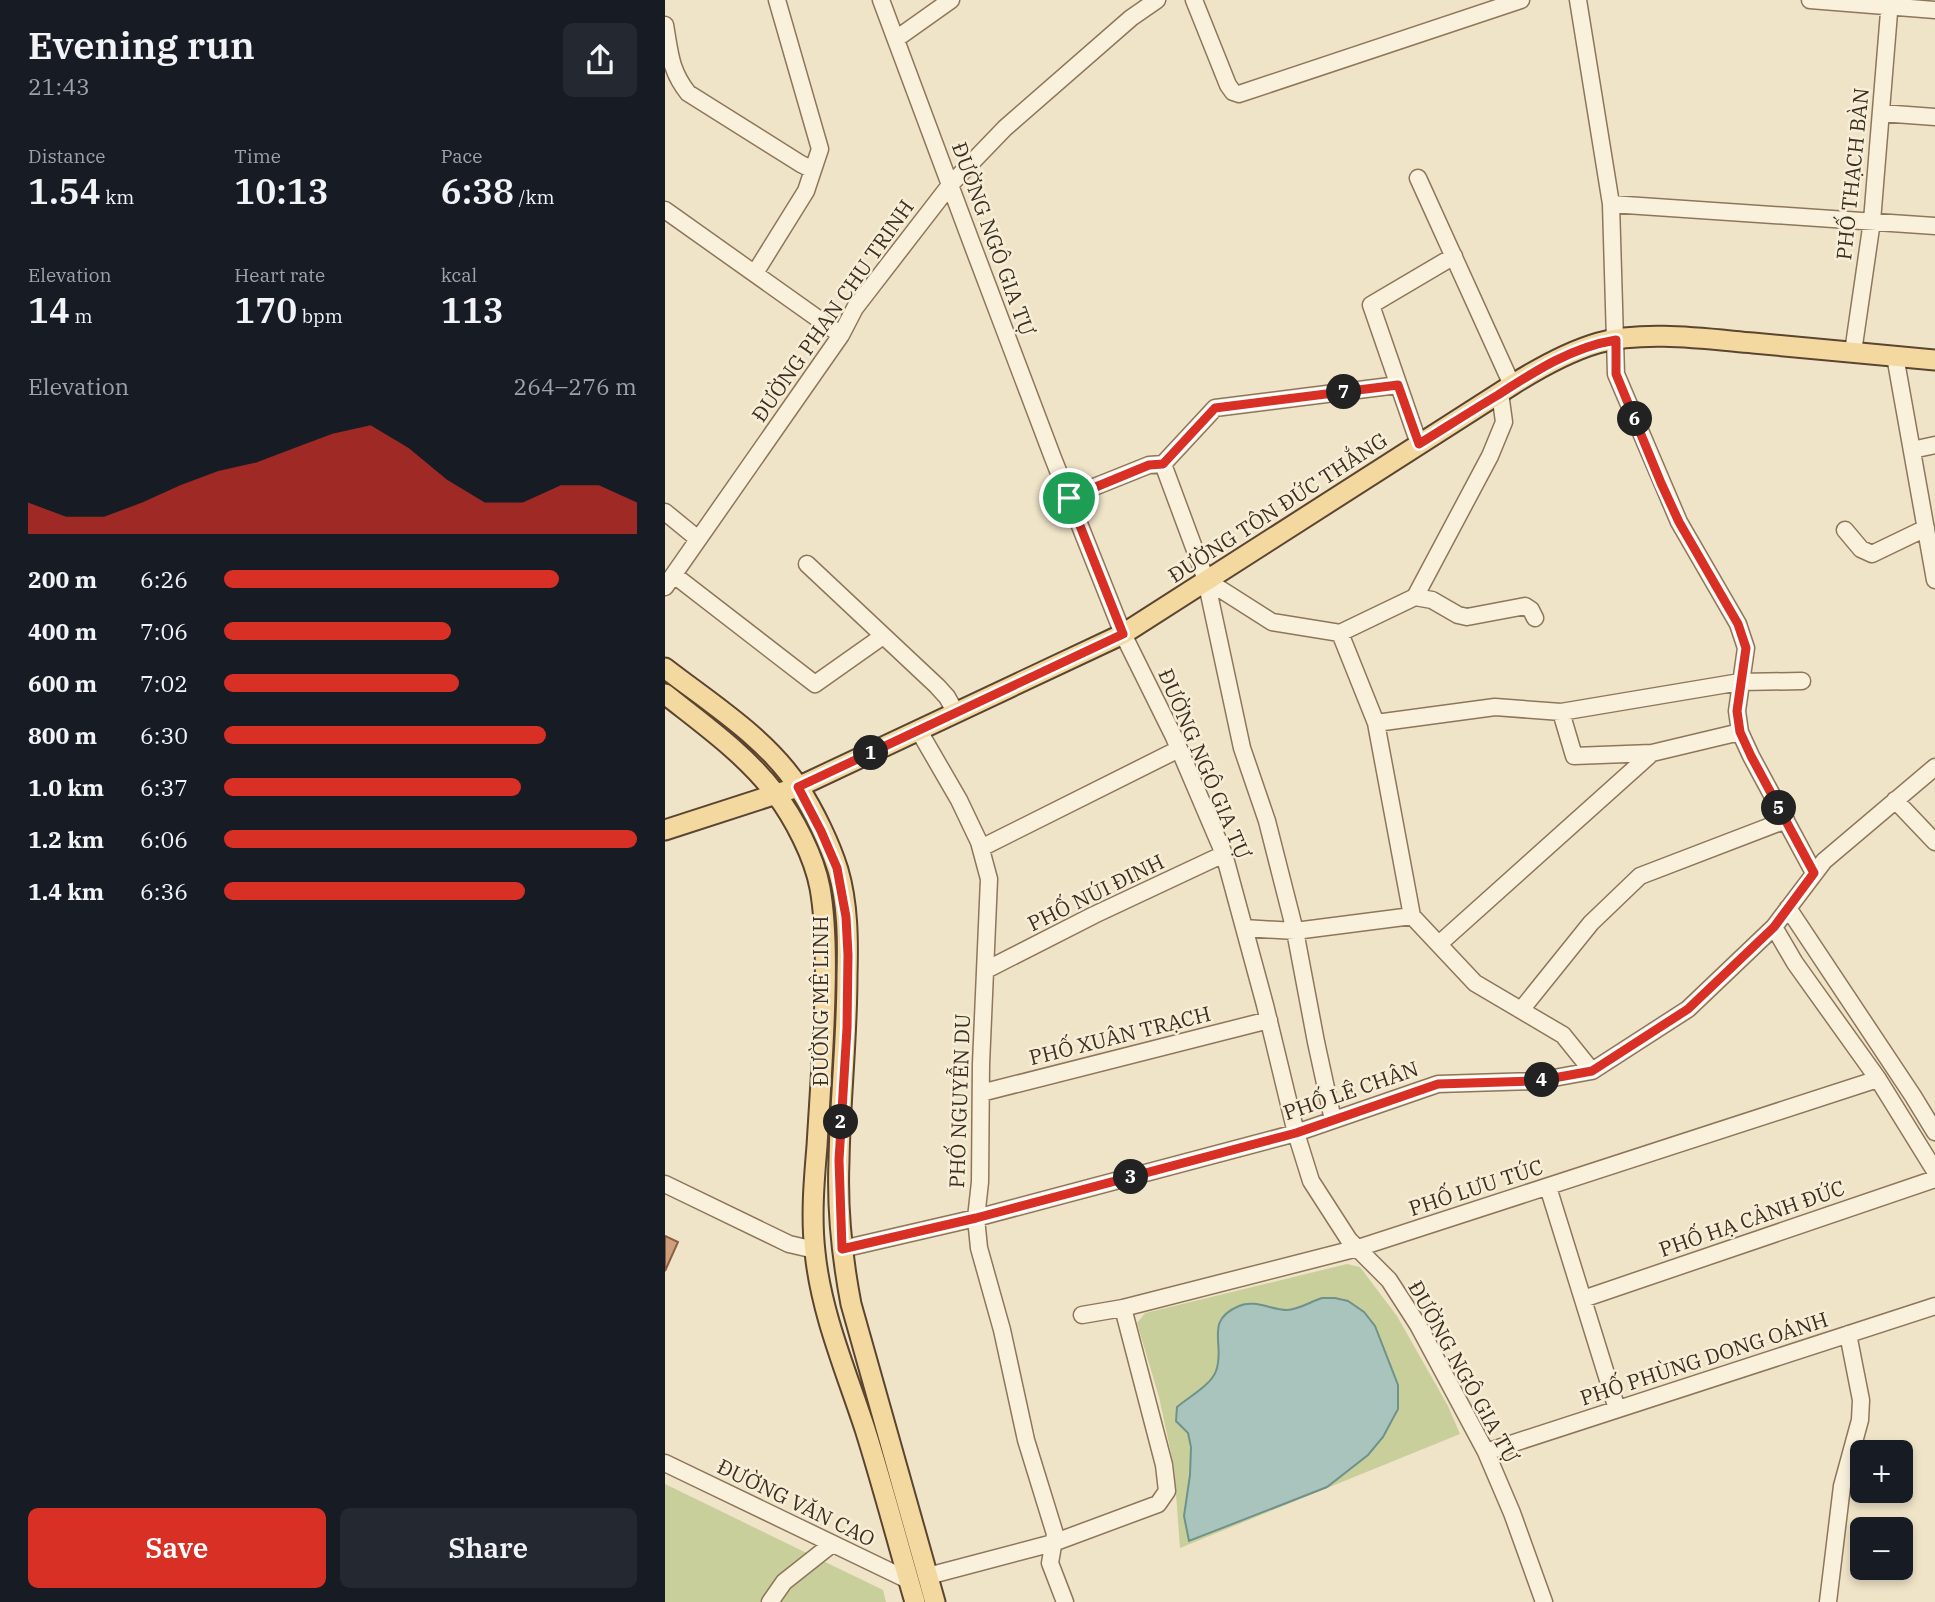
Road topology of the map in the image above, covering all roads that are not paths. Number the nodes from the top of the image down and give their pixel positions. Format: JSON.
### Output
{"nodes":[{"id":1,"x":777,"y":0,"type":"edge"},
{"id":2,"x":881,"y":0,"type":"edge"},
{"id":3,"x":951,"y":0,"type":"edge"},
{"id":4,"x":1157,"y":0,"type":"edge"},
{"id":5,"x":1194,"y":0,"type":"edge"},
{"id":6,"x":1521,"y":0,"type":"edge"},
{"id":7,"x":1578,"y":0,"type":"edge"},
{"id":8,"x":1809,"y":0,"type":"edge"},
{"id":9,"x":1890,"y":3,"type":"edge"},
{"id":10,"x":1935,"y":10,"type":"edge"},
{"id":11,"x":665,"y":25,"type":"edge"},
{"id":12,"x":896,"y":39,"type":"junction"},
{"id":13,"x":1881,"y":113,"type":"junction"},
{"id":14,"x":1935,"y":117,"type":"edge"},
{"id":15,"x":813,"y":170,"type":"junction"},
{"id":16,"x":1418,"y":178,"type":"dead end"},
{"id":17,"x":950,"y":185,"type":"junction"},
{"id":18,"x":1611,"y":204,"type":"junction"},
{"id":19,"x":665,"y":210,"type":"edge"},
{"id":20,"x":1872,"y":221,"type":"junction"},
{"id":21,"x":1935,"y":226,"type":"edge"},
{"id":22,"x":1454,"y":256,"type":"junction"},
{"id":23,"x":755,"y":274,"type":"junction"},
{"id":24,"x":841,"y":335,"type":"junction"},
{"id":25,"x":1616,"y":340,"type":"junction"},
{"id":26,"x":1853,"y":352,"type":"junction"},
{"id":27,"x":1895,"y":356,"type":"junction"},
{"id":28,"x":1935,"y":360,"type":"edge"},
{"id":29,"x":1398,"y":385,"type":"junction"},
{"id":30,"x":1506,"y":389,"type":"junction"},
{"id":31,"x":1419,"y":444,"type":"junction"},
{"id":32,"x":1935,"y":445,"type":"edge"},
{"id":33,"x":1912,"y":450,"type":"junction"},
{"id":34,"x":1163,"y":464,"type":"junction"},
{"id":35,"x":1069,"y":498,"type":"junction"},
{"id":36,"x":665,"y":512,"type":"edge"},
{"id":37,"x":1926,"y":528,"type":"junction"},
{"id":38,"x":1845,"y":530,"type":"dead end"},
{"id":39,"x":698,"y":539,"type":"junction"},
{"id":40,"x":807,"y":564,"type":"dead end"},
{"id":41,"x":1206,"y":580,"type":"junction"},
{"id":42,"x":1935,"y":580,"type":"edge"},
{"id":43,"x":669,"y":581,"type":"edge"},
{"id":44,"x":1415,"y":597,"type":"junction"},
{"id":45,"x":1535,"y":618,"type":"dead end"},
{"id":46,"x":1340,"y":633,"type":"junction"},
{"id":47,"x":1123,"y":634,"type":"junction"},
{"id":48,"x":883,"y":636,"type":"junction"},
{"id":49,"x":665,"y":668,"type":"edge"},
{"id":50,"x":1803,"y":681,"type":"dead end"},
{"id":51,"x":1740,"y":682,"type":"junction"},
{"id":52,"x":665,"y":694,"type":"edge"},
{"id":53,"x":1561,"y":712,"type":"junction"},
{"id":54,"x":956,"y":713,"type":"junction"},
{"id":55,"x":1376,"y":723,"type":"junction"},
{"id":56,"x":919,"y":730,"type":"junction"},
{"id":57,"x":1740,"y":732,"type":"junction"},
{"id":58,"x":1179,"y":749,"type":"junction"},
{"id":59,"x":1652,"y":753,"type":"junction"},
{"id":60,"x":1935,"y":767,"type":"edge"},
{"id":61,"x":798,"y":787,"type":"junction"},
{"id":62,"x":776,"y":794,"type":"junction"},
{"id":63,"x":1895,"y":800,"type":"junction"},
{"id":64,"x":1786,"y":820,"type":"junction"},
{"id":65,"x":665,"y":830,"type":"edge"},
{"id":66,"x":1935,"y":842,"type":"edge"},
{"id":67,"x":981,"y":848,"type":"junction"},
{"id":68,"x":1224,"y":854,"type":"junction"},
{"id":69,"x":1814,"y":873,"type":"junction"},
{"id":70,"x":1788,"y":908,"type":"junction"},
{"id":71,"x":1412,"y":916,"type":"junction"},
{"id":72,"x":1774,"y":927,"type":"junction"},
{"id":73,"x":1244,"y":928,"type":"junction"},
{"id":74,"x":1296,"y":931,"type":"junction"},
{"id":75,"x":1439,"y":944,"type":"junction"},
{"id":76,"x":986,"y":970,"type":"junction"},
{"id":77,"x":1521,"y":1010,"type":"junction"},
{"id":78,"x":1269,"y":1020,"type":"junction"},
{"id":79,"x":1592,"y":1071,"type":"junction"},
{"id":80,"x":1878,"y":1079,"type":"junction"},
{"id":81,"x":981,"y":1093,"type":"junction"},
{"id":82,"x":1333,"y":1120,"type":"junction"},
{"id":83,"x":1935,"y":1130,"type":"edge"},
{"id":84,"x":1296,"y":1133,"type":"junction"},
{"id":85,"x":1916,"y":1139,"type":"junction"},
{"id":86,"x":1935,"y":1171,"type":"edge"},
{"id":87,"x":1935,"y":1179,"type":"edge"},
{"id":88,"x":665,"y":1184,"type":"edge"},
{"id":89,"x":1548,"y":1187,"type":"junction"},
{"id":90,"x":976,"y":1218,"type":"junction"},
{"id":91,"x":1358,"y":1248,"type":"junction"},
{"id":92,"x":842,"y":1249,"type":"junction"},
{"id":93,"x":815,"y":1250,"type":"junction"},
{"id":94,"x":1583,"y":1299,"type":"junction"},
{"id":95,"x":1935,"y":1306,"type":"edge"},
{"id":96,"x":1122,"y":1308,"type":"junction"},
{"id":97,"x":1081,"y":1315,"type":"dead end"},
{"id":98,"x":1848,"y":1334,"type":"junction"},
{"id":99,"x":1617,"y":1409,"type":"junction"},
{"id":100,"x":1486,"y":1452,"type":"junction"},
{"id":101,"x":665,"y":1463,"type":"edge"},
{"id":102,"x":1053,"y":1543,"type":"junction"},
{"id":103,"x":832,"y":1544,"type":"junction"},
{"id":104,"x":928,"y":1576,"type":"junction"},
{"id":105,"x":908,"y":1580,"type":"junction"},
{"id":106,"x":771,"y":1602,"type":"edge"},
{"id":107,"x":915,"y":1602,"type":"edge"},
{"id":108,"x":935,"y":1602,"type":"edge"},
{"id":109,"x":1065,"y":1602,"type":"edge"},
{"id":110,"x":1544,"y":1602,"type":"edge"},
{"id":111,"x":1828,"y":1602,"type":"edge"}],
"edges":[{"from":1,"to":15,"type":"street"},
{"from":2,"to":12,"type":"street","name":"ĐƯỜNG NGÔ GIA TỰ"},
{"from":3,"to":12,"type":"street"},
{"from":4,"to":17,"type":"street","name":"ĐƯỜNG PHAN CHU TRINH"},
{"from":5,"to":6,"type":"street"},
{"from":7,"to":18,"type":"street"},
{"from":8,"to":9,"type":"street"},
{"from":9,"to":10,"type":"street"},
{"from":9,"to":13,"type":"street","name":"PHỐ THẠCH BÀN"},
{"from":11,"to":15,"type":"street"},
{"from":12,"to":17,"type":"street","name":"ĐƯỜNG NGÔ GIA TỰ"},
{"from":13,"to":14,"type":"street"},
{"from":13,"to":20,"type":"street","name":"PHỐ THẠCH BÀN"},
{"from":15,"to":23,"type":"street"},
{"from":16,"to":22,"type":"street"},
{"from":17,"to":24,"type":"street","name":"ĐƯỜNG PHAN CHU TRINH"},
{"from":17,"to":35,"type":"street","name":"ĐƯỜNG NGÔ GIA TỰ"},
{"from":18,"to":20,"type":"street"},
{"from":18,"to":25,"type":"street"},
{"from":19,"to":23,"type":"street"},
{"from":20,"to":21,"type":"street"},
{"from":20,"to":26,"type":"street","name":"PHỐ THẠCH BÀN"},
{"from":22,"to":29,"type":"street"},
{"from":22,"to":30,"type":"street"},
{"from":23,"to":24,"type":"street"},
{"from":24,"to":39,"type":"street","name":"ĐƯỜNG PHAN CHU TRINH"},
{"from":25,"to":26,"type":"main road","name":"ĐƯỜNG TÔN ĐỨC THẮNG"},
{"from":25,"to":30,"type":"main road","name":"ĐƯỜNG TÔN ĐỨC THẮNG"},
{"from":25,"to":51,"type":"street"},
{"from":26,"to":27,"type":"main road","name":"ĐƯỜNG TÔN ĐỨC THẮNG"},
{"from":27,"to":28,"type":"main road","name":"ĐƯỜNG TÔN ĐỨC THẮNG"},
{"from":27,"to":33,"type":"street"},
{"from":29,"to":31,"type":"street"},
{"from":29,"to":34,"type":"street"},
{"from":30,"to":31,"type":"main road","name":"ĐƯỜNG TÔN ĐỨC THẮNG"},
{"from":30,"to":44,"type":"street"},
{"from":31,"to":41,"type":"main road","name":"ĐƯỜNG TÔN ĐỨC THẮNG"},
{"from":32,"to":33,"type":"street"},
{"from":33,"to":37,"type":"street"},
{"from":34,"to":35,"type":"street"},
{"from":34,"to":41,"type":"street"},
{"from":35,"to":47,"type":"street","name":"ĐƯỜNG NGÔ GIA TỰ"},
{"from":36,"to":39,"type":"street"},
{"from":37,"to":38,"type":"street"},
{"from":37,"to":42,"type":"street"},
{"from":39,"to":43,"type":"street","name":"ĐƯỜNG PHAN CHU TRINH"},
{"from":40,"to":48,"type":"street"},
{"from":41,"to":46,"type":"street"},
{"from":41,"to":47,"type":"main road","name":"ĐƯỜNG TÔN ĐỨC THẮNG"},
{"from":41,"to":74,"type":"street"},
{"from":43,"to":48,"type":"street"},
{"from":44,"to":45,"type":"street"},
{"from":44,"to":46,"type":"street"},
{"from":46,"to":55,"type":"street"},
{"from":47,"to":54,"type":"main road","name":"ĐƯỜNG TÔN ĐỨC THẮNG"},
{"from":47,"to":58,"type":"street","name":"ĐƯỜNG NGÔ GIA TỰ"},
{"from":48,"to":54,"type":"street"},
{"from":49,"to":61,"type":"main road","name":"ĐƯỜNG MÊ LINH"},
{"from":50,"to":51,"type":"street"},
{"from":51,"to":53,"type":"street"},
{"from":51,"to":57,"type":"street"},
{"from":52,"to":62,"type":"main road","name":"ĐƯỜNG MÊ LINH"},
{"from":53,"to":55,"type":"street"},
{"from":53,"to":59,"type":"street"},
{"from":54,"to":56,"type":"main road","name":"ĐƯỜNG TÔN ĐỨC THẮNG"},
{"from":55,"to":71,"type":"street"},
{"from":56,"to":61,"type":"main road","name":"ĐƯỜNG TÔN ĐỨC THẮNG"},
{"from":56,"to":67,"type":"street","name":"PHỐ NGUYỄN DU"},
{"from":57,"to":59,"type":"street"},
{"from":57,"to":64,"type":"street"},
{"from":58,"to":67,"type":"street"},
{"from":58,"to":68,"type":"street","name":"ĐƯỜNG NGÔ GIA TỰ"},
{"from":59,"to":75,"type":"street"},
{"from":60,"to":63,"type":"street","name":"PHỐ LÊ CHÂN"},
{"from":61,"to":62,"type":"main road","name":"ĐƯỜNG TÔN ĐỨC THẮNG"},
{"from":61,"to":92,"type":"main road","name":"ĐƯỜNG MÊ LINH"},
{"from":62,"to":65,"type":"main road","name":"ĐƯỜNG TÔN ĐỨC THẮNG"},
{"from":62,"to":93,"type":"main road","name":"ĐƯỜNG MÊ LINH"},
{"from":63,"to":66,"type":"street"},
{"from":63,"to":69,"type":"street","name":"PHỐ LÊ CHÂN"},
{"from":64,"to":69,"type":"street"},
{"from":64,"to":77,"type":"street"},
{"from":67,"to":76,"type":"street","name":"PHỐ NGUYỄN DU"},
{"from":68,"to":73,"type":"street","name":"ĐƯỜNG NGÔ GIA TỰ"},
{"from":68,"to":76,"type":"street","name":"PHỐ NÚI ĐINH"},
{"from":69,"to":70,"type":"street","name":"PHỐ LÊ CHÂN"},
{"from":70,"to":72,"type":"street","name":"PHỐ LÊ CHÂN"},
{"from":70,"to":83,"type":"street"},
{"from":71,"to":74,"type":"street"},
{"from":71,"to":75,"type":"street"},
{"from":72,"to":79,"type":"street","name":"PHỐ LÊ CHÂN"},
{"from":72,"to":80,"type":"street"},
{"from":73,"to":74,"type":"street"},
{"from":73,"to":78,"type":"street","name":"ĐƯỜNG NGÔ GIA TỰ"},
{"from":74,"to":82,"type":"street"},
{"from":75,"to":77,"type":"street"},
{"from":76,"to":81,"type":"street","name":"PHỐ NGUYỄN DU"},
{"from":77,"to":79,"type":"street"},
{"from":78,"to":81,"type":"street","name":"PHỐ XUÂN TRẠCH"},
{"from":78,"to":84,"type":"street","name":"ĐƯỜNG NGÔ GIA TỰ"},
{"from":79,"to":82,"type":"street","name":"PHỐ LÊ CHÂN"},
{"from":80,"to":85,"type":"street"},
{"from":80,"to":89,"type":"street","name":"PHỐ LƯU TÚC"},
{"from":81,"to":90,"type":"street","name":"PHỐ NGUYỄN DU"},
{"from":82,"to":84,"type":"street","name":"PHỐ LÊ CHÂN"},
{"from":83,"to":85,"type":"street"},
{"from":84,"to":90,"type":"street","name":"PHỐ LÊ CHÂN"},
{"from":84,"to":91,"type":"street","name":"ĐƯỜNG NGÔ GIA TỰ"},
{"from":85,"to":86,"type":"street"},
{"from":87,"to":94,"type":"street","name":"PHỐ HẠ CẢNH ĐỨC"},
{"from":88,"to":93,"type":"street"},
{"from":89,"to":91,"type":"street","name":"PHỐ LƯU TÚC"},
{"from":89,"to":94,"type":"street"},
{"from":90,"to":92,"type":"street","name":"PHỐ LÊ CHÂN"},
{"from":90,"to":102,"type":"street","name":"PHỐ NGUYỄN DU"},
{"from":91,"to":96,"type":"street","name":"PHỐ LƯU TÚC"},
{"from":91,"to":100,"type":"street","name":"ĐƯỜNG NGÔ GIA TỰ"},
{"from":92,"to":104,"type":"main road","name":"ĐƯỜNG MÊ LINH"},
{"from":93,"to":105,"type":"main road","name":"ĐƯỜNG MÊ LINH"},
{"from":94,"to":99,"type":"street"},
{"from":95,"to":98,"type":"street","name":"PHỐ PHÙNG DONG OÁNH"},
{"from":96,"to":97,"type":"street","name":"PHỐ LƯU TÚC"},
{"from":96,"to":102,"type":"street"},
{"from":98,"to":99,"type":"street","name":"PHỐ PHÙNG DONG OÁNH"},
{"from":98,"to":111,"type":"street"},
{"from":99,"to":100,"type":"street","name":"PHỐ PHÙNG DONG OÁNH"},
{"from":100,"to":110,"type":"street","name":"ĐƯỜNG NGÔ GIA TỰ"},
{"from":101,"to":103,"type":"street","name":"ĐƯỜNG VĂN CAO"},
{"from":102,"to":104,"type":"street"},
{"from":102,"to":109,"type":"street","name":"PHỐ NGUYỄN DU"},
{"from":103,"to":105,"type":"street","name":"ĐƯỜNG VĂN CAO"},
{"from":103,"to":106,"type":"street"},
{"from":104,"to":108,"type":"main road","name":"ĐƯỜNG MÊ LINH"},
{"from":105,"to":107,"type":"main road","name":"ĐƯỜNG MÊ LINH"}]}
